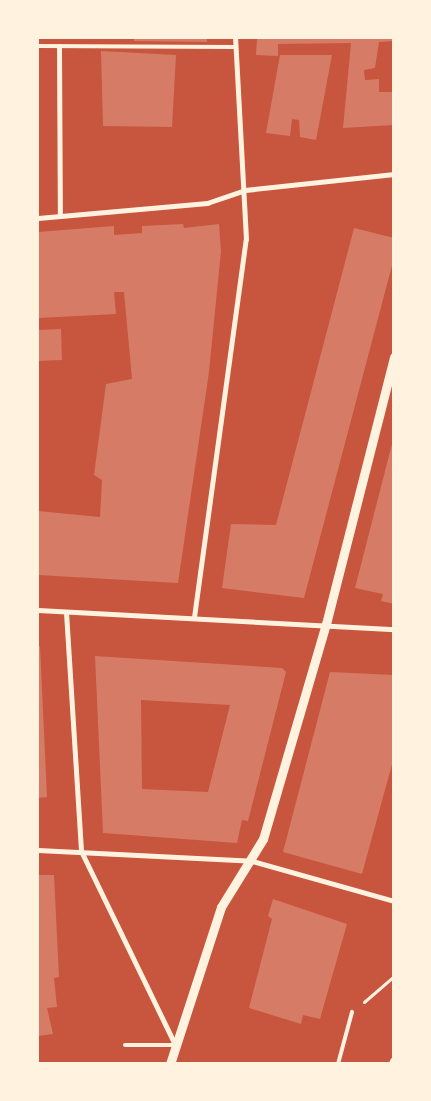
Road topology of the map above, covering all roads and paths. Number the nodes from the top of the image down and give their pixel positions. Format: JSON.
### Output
{"nodes":[{"id":1,"x":236,"y":38,"type":"edge"},
{"id":2,"x":38,"y":46,"type":"edge"},
{"id":3,"x":59,"y":46,"type":"junction"},
{"id":4,"x":236,"y":47,"type":"junction"},
{"id":5,"x":394,"y":174,"type":"edge"},
{"id":6,"x":245,"y":190,"type":"junction"},
{"id":7,"x":60,"y":216,"type":"junction"},
{"id":8,"x":38,"y":218,"type":"edge"},
{"id":9,"x":394,"y":357,"type":"edge"},
{"id":10,"x":38,"y":610,"type":"edge"},
{"id":11,"x":66,"y":612,"type":"junction"},
{"id":12,"x":194,"y":617,"type":"junction"},
{"id":13,"x":326,"y":624,"type":"junction"},
{"id":14,"x":394,"y":629,"type":"edge"},
{"id":15,"x":38,"y":850,"type":"edge"},
{"id":16,"x":81,"y":851,"type":"junction"},
{"id":17,"x":252,"y":861,"type":"junction"},
{"id":18,"x":394,"y":901,"type":"edge"},
{"id":19,"x":394,"y":976,"type":"edge"},
{"id":20,"x":352,"y":1012,"type":"joint"},
{"id":21,"x":125,"y":1045,"type":"dead end"},
{"id":22,"x":175,"y":1045,"type":"junction"},
{"id":23,"x":170,"y":1064,"type":"edge"},
{"id":24,"x":338,"y":1064,"type":"edge"}],
"edges":[{"from":1,"to":4,"type":"street"},
{"from":2,"to":3,"type":"lane"},
{"from":3,"to":4,"type":"lane"},
{"from":3,"to":7,"type":"street"},
{"from":4,"to":6,"type":"street"},
{"from":5,"to":6,"type":"street"},
{"from":6,"to":7,"type":"street"},
{"from":6,"to":12,"type":"street"},
{"from":7,"to":8,"type":"street"},
{"from":9,"to":13,"type":"street"},
{"from":10,"to":11,"type":"street"},
{"from":11,"to":12,"type":"street"},
{"from":11,"to":16,"type":"street"},
{"from":12,"to":13,"type":"street"},
{"from":13,"to":14,"type":"street"},
{"from":13,"to":17,"type":"street"},
{"from":15,"to":16,"type":"street"},
{"from":16,"to":17,"type":"street"},
{"from":16,"to":22,"type":"street"},
{"from":17,"to":18,"type":"street"},
{"from":17,"to":22,"type":"street"},
{"from":19,"to":20,"type":"path"},
{"from":20,"to":24,"type":"lane"},
{"from":21,"to":22,"type":"lane"},
{"from":22,"to":23,"type":"street"}]}
